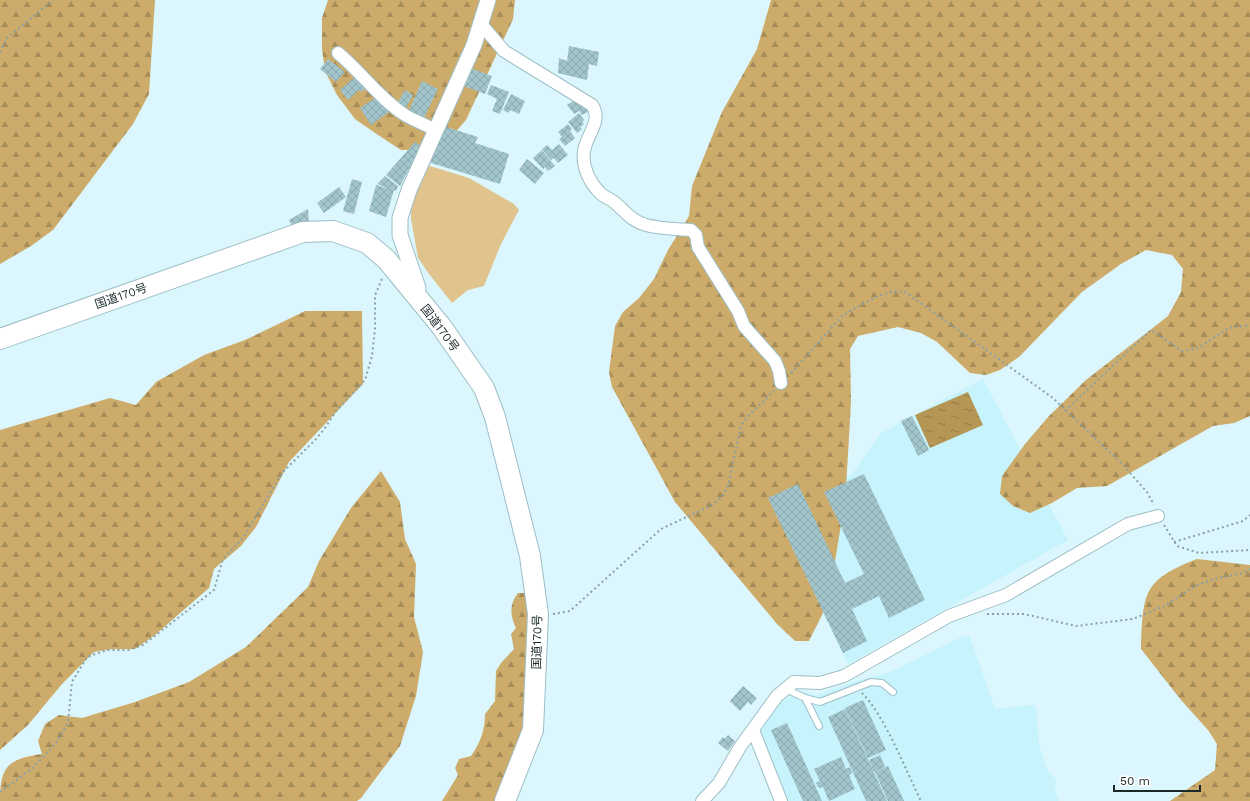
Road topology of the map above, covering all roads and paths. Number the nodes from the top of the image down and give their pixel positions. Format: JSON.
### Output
{"nodes":[{"id":1,"x":53,"y":0,"type":"edge"},
{"id":2,"x":488,"y":0,"type":"edge"},
{"id":3,"x":481,"y":24,"type":"junction"},
{"id":4,"x":0,"y":52,"type":"edge"},
{"id":5,"x":338,"y":53,"type":"dead end"},
{"id":6,"x":436,"y":130,"type":"junction"},
{"id":7,"x":391,"y":265,"type":"junction"},
{"id":8,"x":415,"y":295,"type":"junction"},
{"id":9,"x":1250,"y":325,"type":"edge"},
{"id":10,"x":0,"y":339,"type":"edge"},
{"id":11,"x":782,"y":383,"type":"junction"},
{"id":12,"x":1065,"y":411,"type":"junction"},
{"id":13,"x":1250,"y":515,"type":"edge"},
{"id":14,"x":1158,"y":516,"type":"junction"},
{"id":15,"x":1174,"y":542,"type":"junction"},
{"id":16,"x":1250,"y":550,"type":"edge"},
{"id":17,"x":1250,"y":569,"type":"edge"},
{"id":18,"x":969,"y":608,"type":"junction"},
{"id":19,"x":538,"y":614,"type":"junction"},
{"id":20,"x":856,"y":687,"type":"junction"},
{"id":21,"x":786,"y":689,"type":"junction"},
{"id":22,"x":893,"y":692,"type":"dead end"},
{"id":23,"x":805,"y":698,"type":"junction"},
{"id":24,"x":819,"y":726,"type":"dead end"},
{"id":25,"x":753,"y":730,"type":"junction"},
{"id":26,"x":0,"y":792,"type":"edge"},
{"id":27,"x":505,"y":801,"type":"edge"},
{"id":28,"x":702,"y":801,"type":"edge"},
{"id":29,"x":781,"y":801,"type":"edge"},
{"id":30,"x":921,"y":801,"type":"edge"}],
"edges":[{"from":1,"to":4,"type":"path"},
{"from":2,"to":3,"type":"street"},
{"from":3,"to":6,"type":"street"},
{"from":3,"to":11,"type":"street"},
{"from":5,"to":6,"type":"street"},
{"from":6,"to":8,"type":"street"},
{"from":7,"to":8,"type":"highway","name":"国道170号"},
{"from":7,"to":10,"type":"highway","name":"国道170号"},
{"from":7,"to":26,"type":"path"},
{"from":8,"to":19,"type":"highway","name":"国道170号"},
{"from":9,"to":12,"type":"path"},
{"from":11,"to":12,"type":"path"},
{"from":11,"to":19,"type":"path"},
{"from":12,"to":14,"type":"path"},
{"from":13,"to":15,"type":"path"},
{"from":14,"to":15,"type":"path"},
{"from":14,"to":18,"type":"street"},
{"from":15,"to":16,"type":"path"},
{"from":17,"to":18,"type":"path"},
{"from":18,"to":21,"type":"street"},
{"from":19,"to":27,"type":"highway","name":"国道170号"},
{"from":20,"to":22,"type":"lane"},
{"from":20,"to":23,"type":"lane"},
{"from":20,"to":30,"type":"path"},
{"from":21,"to":23,"type":"lane"},
{"from":21,"to":25,"type":"street"},
{"from":23,"to":24,"type":"lane"},
{"from":25,"to":28,"type":"street"},
{"from":25,"to":29,"type":"street"}]}
